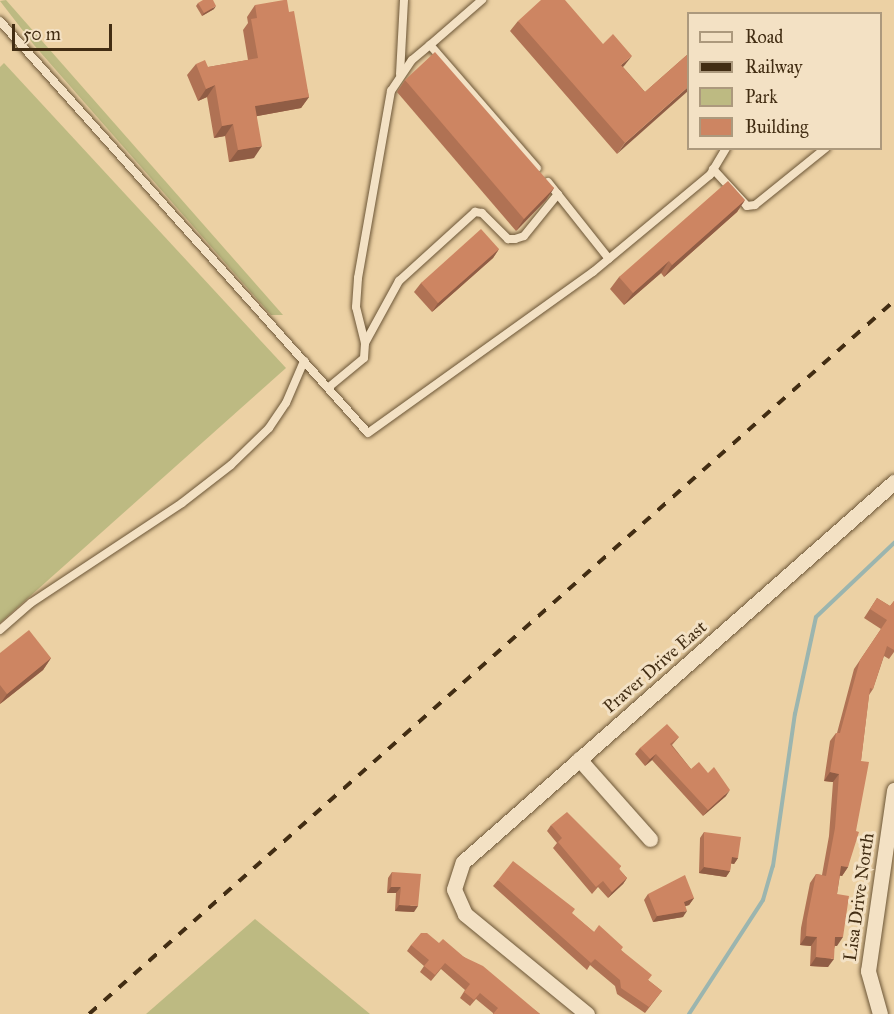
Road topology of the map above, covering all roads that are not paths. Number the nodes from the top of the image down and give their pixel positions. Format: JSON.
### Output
{"nodes":[{"id":1,"x":404,"y":0,"type":"edge"},
{"id":2,"x":482,"y":0,"type":"edge"},
{"id":3,"x":0,"y":21,"type":"edge"},
{"id":4,"x":430,"y":45,"type":"junction"},
{"id":5,"x":400,"y":74,"type":"junction"},
{"id":6,"x":725,"y":150,"type":"edge"},
{"id":7,"x":824,"y":150,"type":"edge"},
{"id":8,"x":713,"y":169,"type":"junction"},
{"id":9,"x":558,"y":194,"type":"junction"},
{"id":10,"x":609,"y":259,"type":"junction"},
{"id":11,"x":365,"y":344,"type":"junction"},
{"id":12,"x":304,"y":361,"type":"junction"},
{"id":13,"x":329,"y":387,"type":"junction"},
{"id":14,"x":894,"y":482,"type":"edge"},
{"id":15,"x":0,"y":630,"type":"edge"},
{"id":16,"x":579,"y":759,"type":"junction"},
{"id":17,"x":894,"y":790,"type":"edge"},
{"id":18,"x":892,"y":820,"type":"edge"},
{"id":19,"x":650,"y":839,"type":"dead end"},
{"id":20,"x":587,"y":1014,"type":"edge"},
{"id":21,"x":880,"y":1014,"type":"edge"}],
"edges":[{"from":1,"to":5,"type":"lane"},
{"from":2,"to":4,"type":"lane"},
{"from":3,"to":12,"type":"lane"},
{"from":4,"to":5,"type":"lane"},
{"from":4,"to":9,"type":"lane"},
{"from":5,"to":11,"type":"lane"},
{"from":6,"to":8,"type":"lane"},
{"from":7,"to":8,"type":"lane"},
{"from":8,"to":10,"type":"lane"},
{"from":9,"to":10,"type":"lane"},
{"from":9,"to":11,"type":"lane"},
{"from":10,"to":13,"type":"lane"},
{"from":11,"to":13,"type":"lane"},
{"from":12,"to":13,"type":"lane"},
{"from":12,"to":15,"type":"lane"},
{"from":14,"to":16,"type":"street","name":"Praver Drive East"},
{"from":16,"to":19,"type":"street"},
{"from":16,"to":20,"type":"street","name":"Praver Drive East"},
{"from":17,"to":18,"type":"street","name":"Lisa Drive North"},
{"from":18,"to":21,"type":"street","name":"Lisa Drive North"}]}
